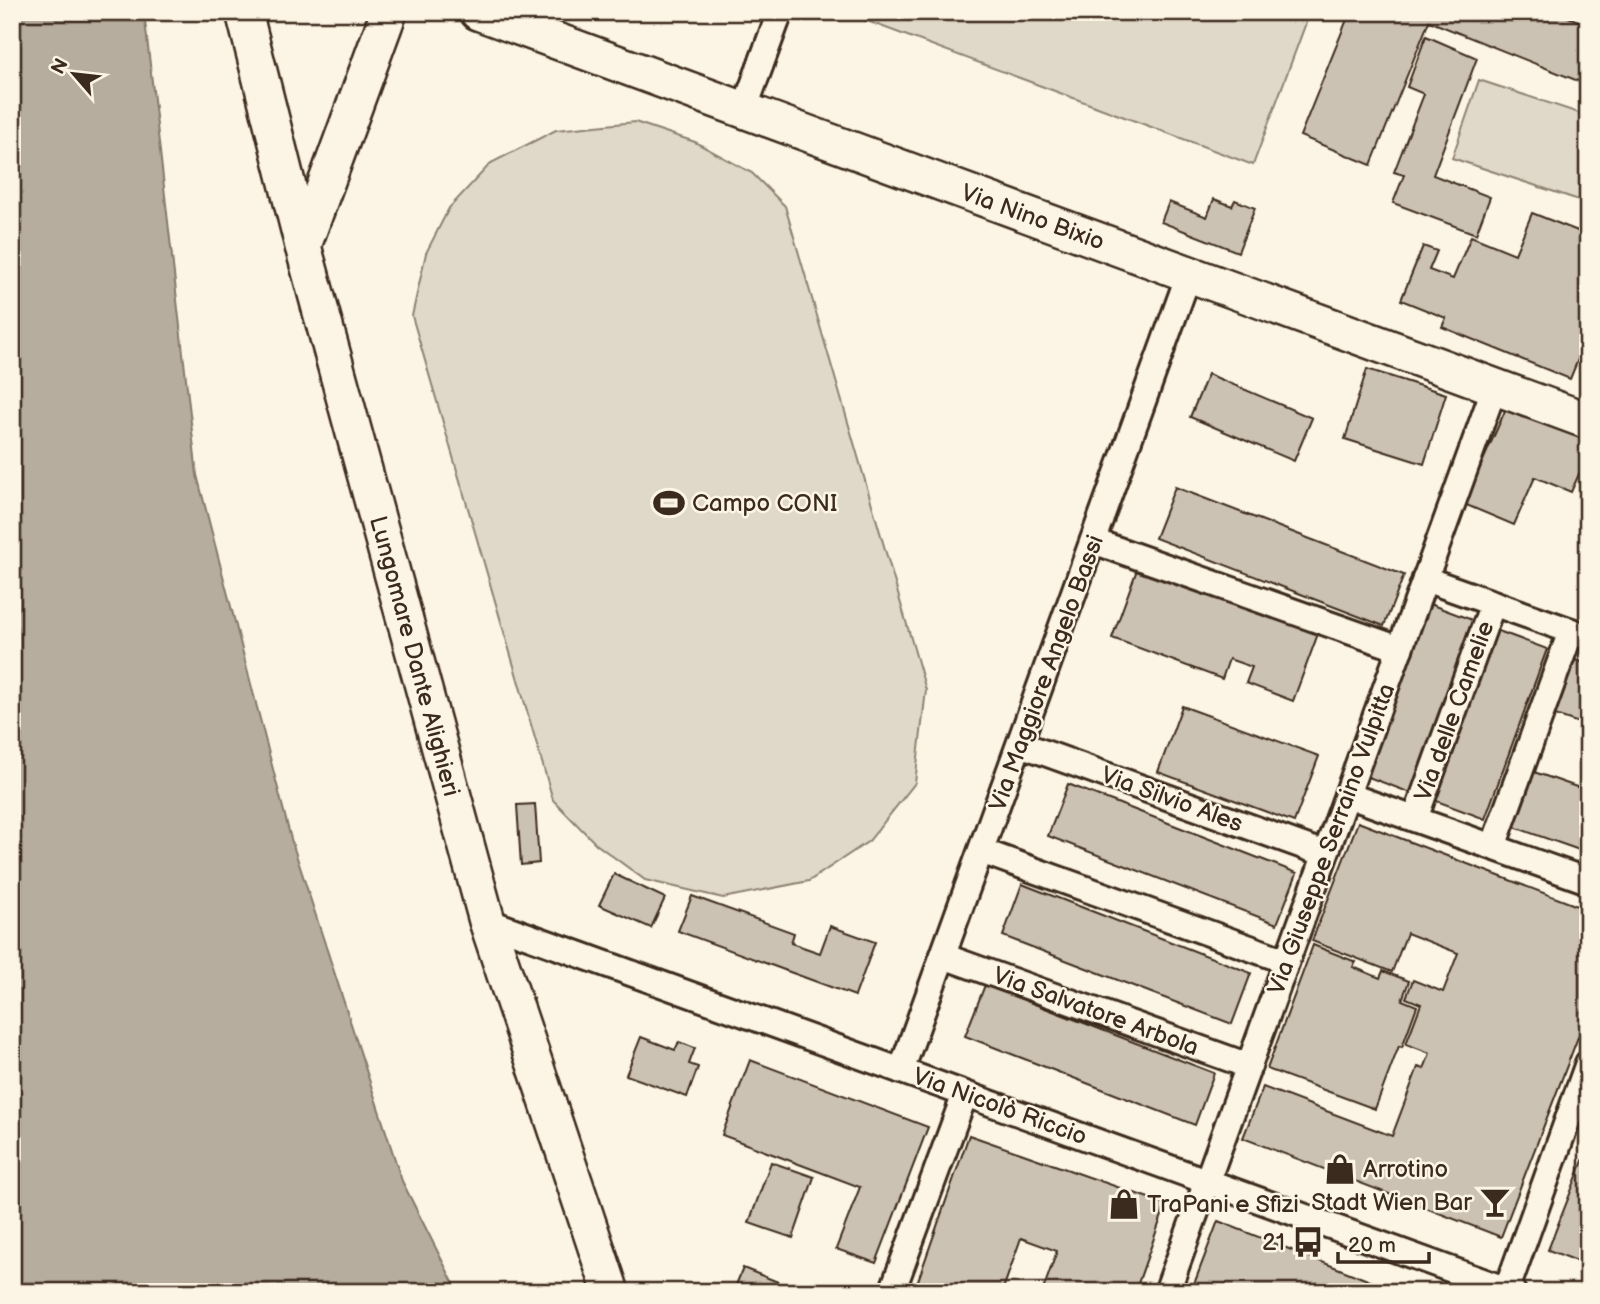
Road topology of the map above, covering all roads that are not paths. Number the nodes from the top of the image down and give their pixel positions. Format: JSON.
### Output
{"nodes":[{"id":1,"x":244,"y":12,"type":"edge"},
{"id":2,"x":389,"y":12,"type":"edge"},
{"id":3,"x":478,"y":12,"type":"edge"},
{"id":4,"x":780,"y":12,"type":"edge"},
{"id":5,"x":744,"y":110,"type":"junction"},
{"id":6,"x":303,"y":246,"type":"junction"},
{"id":7,"x":1189,"y":274,"type":"junction"},
{"id":8,"x":1495,"y":386,"type":"junction"},
{"id":9,"x":1588,"y":421,"type":"edge"},
{"id":10,"x":1093,"y":541,"type":"junction"},
{"id":11,"x":1425,"y":579,"type":"junction"},
{"id":12,"x":1493,"y":603,"type":"junction"},
{"id":13,"x":1579,"y":634,"type":"edge"},
{"id":14,"x":1400,"y":649,"type":"junction"},
{"id":15,"x":1020,"y":744,"type":"junction"},
{"id":16,"x":1347,"y":795,"type":"junction"},
{"id":17,"x":1415,"y":820,"type":"junction"},
{"id":18,"x":1493,"y":847,"type":"junction"},
{"id":19,"x":981,"y":851,"type":"junction"},
{"id":20,"x":1325,"y":854,"type":"junction"},
{"id":21,"x":1588,"y":881,"type":"edge"},
{"id":22,"x":487,"y":920,"type":"junction"},
{"id":23,"x":943,"y":956,"type":"junction"},
{"id":24,"x":1286,"y":961,"type":"junction"},
{"id":25,"x":1588,"y":1063,"type":"edge"},
{"id":26,"x":1249,"y":1066,"type":"junction"},
{"id":27,"x":901,"y":1071,"type":"junction"},
{"id":28,"x":965,"y":1094,"type":"junction"},
{"id":29,"x":1207,"y":1181,"type":"junction"},
{"id":30,"x":1508,"y":1291,"type":"edge"},
{"id":31,"x":611,"y":1292,"type":"edge"},
{"id":32,"x":892,"y":1292,"type":"edge"},
{"id":33,"x":1167,"y":1292,"type":"edge"}],
"edges":[{"from":1,"to":6,"type":"street","name":"Lungomare Dante Alighieri"},
{"from":2,"to":6,"type":"street"},
{"from":3,"to":5,"type":"street","name":"Via Nino Bixio"},
{"from":4,"to":5,"type":"street"},
{"from":5,"to":7,"type":"street","name":"Via Nino Bixio"},
{"from":6,"to":22,"type":"street","name":"Lungomare Dante Alighieri"},
{"from":7,"to":8,"type":"street","name":"Via Nino Bixio"},
{"from":7,"to":10,"type":"street","name":"Via Maggiore Angelo Bassi"},
{"from":8,"to":9,"type":"street","name":"Via Nino Bixio"},
{"from":8,"to":11,"type":"street","name":"Via Giuseppe Serraino Vulpitta"},
{"from":10,"to":14,"type":"street"},
{"from":10,"to":15,"type":"street","name":"Via Maggiore Angelo Bassi"},
{"from":11,"to":12,"type":"street"},
{"from":11,"to":14,"type":"street","name":"Via Giuseppe Serraino Vulpitta"},
{"from":12,"to":13,"type":"street"},
{"from":12,"to":17,"type":"street","name":"Via delle Camelie"},
{"from":13,"to":18,"type":"street"},
{"from":14,"to":16,"type":"street","name":"Via Giuseppe Serraino Vulpitta"},
{"from":15,"to":19,"type":"street","name":"Via Maggiore Angelo Bassi"},
{"from":15,"to":20,"type":"street","name":"Via Silvio Ales"},
{"from":16,"to":17,"type":"street"},
{"from":16,"to":20,"type":"street","name":"Via Giuseppe Serraino Vulpitta"},
{"from":17,"to":18,"type":"street"},
{"from":18,"to":21,"type":"street"},
{"from":19,"to":23,"type":"street","name":"Via Maggiore Angelo Bassi"},
{"from":19,"to":24,"type":"street"},
{"from":20,"to":24,"type":"street","name":"Via Giuseppe Serraino Vulpitta"},
{"from":22,"to":27,"type":"street","name":"Via Nicolò Riccio"},
{"from":22,"to":31,"type":"street","name":"Lungomare Dante Alighieri"},
{"from":23,"to":26,"type":"street","name":"Via Salvatore Arbola"},
{"from":23,"to":27,"type":"street","name":"Via Maggiore Angelo Bassi"},
{"from":24,"to":26,"type":"street","name":"Via Giuseppe Serraino Vulpitta"},
{"from":25,"to":30,"type":"street"},
{"from":26,"to":29,"type":"street","name":"Via Giuseppe Serraino Vulpitta"},
{"from":27,"to":28,"type":"street","name":"Via Nicolò Riccio"},
{"from":28,"to":29,"type":"street","name":"Via Nicolò Riccio"},
{"from":28,"to":32,"type":"street"},
{"from":29,"to":30,"type":"street","name":"Via Nicolò Riccio"},
{"from":29,"to":33,"type":"street","name":"Via Giuseppe Serraino Vulpitta"}]}
